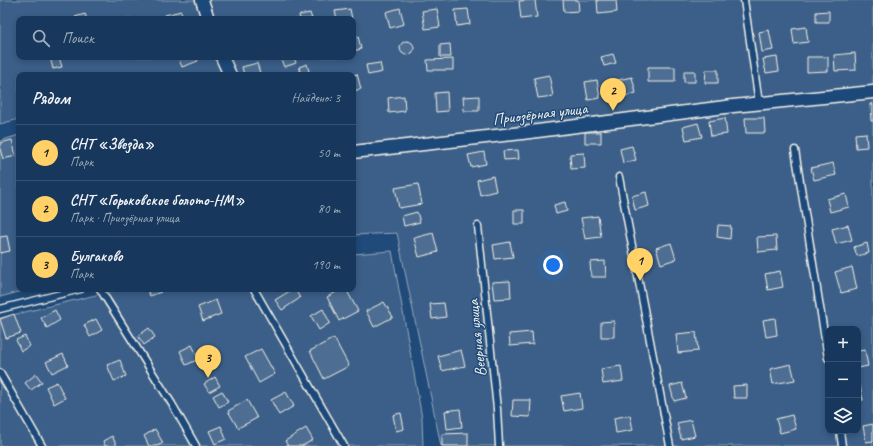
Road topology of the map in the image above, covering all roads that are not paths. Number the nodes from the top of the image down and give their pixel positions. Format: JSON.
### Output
{"nodes":[{"id":1,"x":202,"y":0,"type":"edge"},
{"id":2,"x":744,"y":0,"type":"edge"},
{"id":3,"x":207,"y":16,"type":"edge"},
{"id":4,"x":223,"y":60,"type":"edge"},
{"id":5,"x":229,"y":72,"type":"edge"},
{"id":6,"x":873,"y":92,"type":"edge"},
{"id":7,"x":759,"y":103,"type":"junction"},
{"id":8,"x":795,"y":150,"type":"dead end"},
{"id":9,"x":356,"y":152,"type":"edge"},
{"id":10,"x":619,"y":177,"type":"dead end"},
{"id":11,"x":478,"y":226,"type":"dead end"},
{"id":12,"x":69,"y":292,"type":"edge"},
{"id":13,"x":102,"y":292,"type":"edge"},
{"id":14,"x":256,"y":292,"type":"edge"},
{"id":15,"x":0,"y":309,"type":"edge"},
{"id":16,"x":825,"y":339,"type":"edge"},
{"id":17,"x":0,"y":373,"type":"edge"},
{"id":18,"x":840,"y":434,"type":"edge"},
{"id":19,"x":42,"y":446,"type":"edge"},
{"id":20,"x":196,"y":446,"type":"edge"},
{"id":21,"x":344,"y":446,"type":"edge"},
{"id":22,"x":499,"y":446,"type":"edge"},
{"id":23,"x":670,"y":446,"type":"edge"},
{"id":24,"x":842,"y":446,"type":"edge"}],
"edges":[{"from":1,"to":3,"type":"street"},
{"from":2,"to":7,"type":"lane"},
{"from":4,"to":5,"type":"street"},
{"from":6,"to":7,"type":"street","name":"Приозёрная улица"},
{"from":7,"to":9,"type":"street","name":"Приозёрная улица"},
{"from":8,"to":16,"type":"lane"},
{"from":10,"to":23,"type":"lane"},
{"from":11,"to":22,"type":"lane","name":"Веерная улица"},
{"from":12,"to":15,"type":"lane"},
{"from":13,"to":20,"type":"lane"},
{"from":14,"to":21,"type":"lane"},
{"from":17,"to":19,"type":"lane"},
{"from":18,"to":24,"type":"lane"}]}
